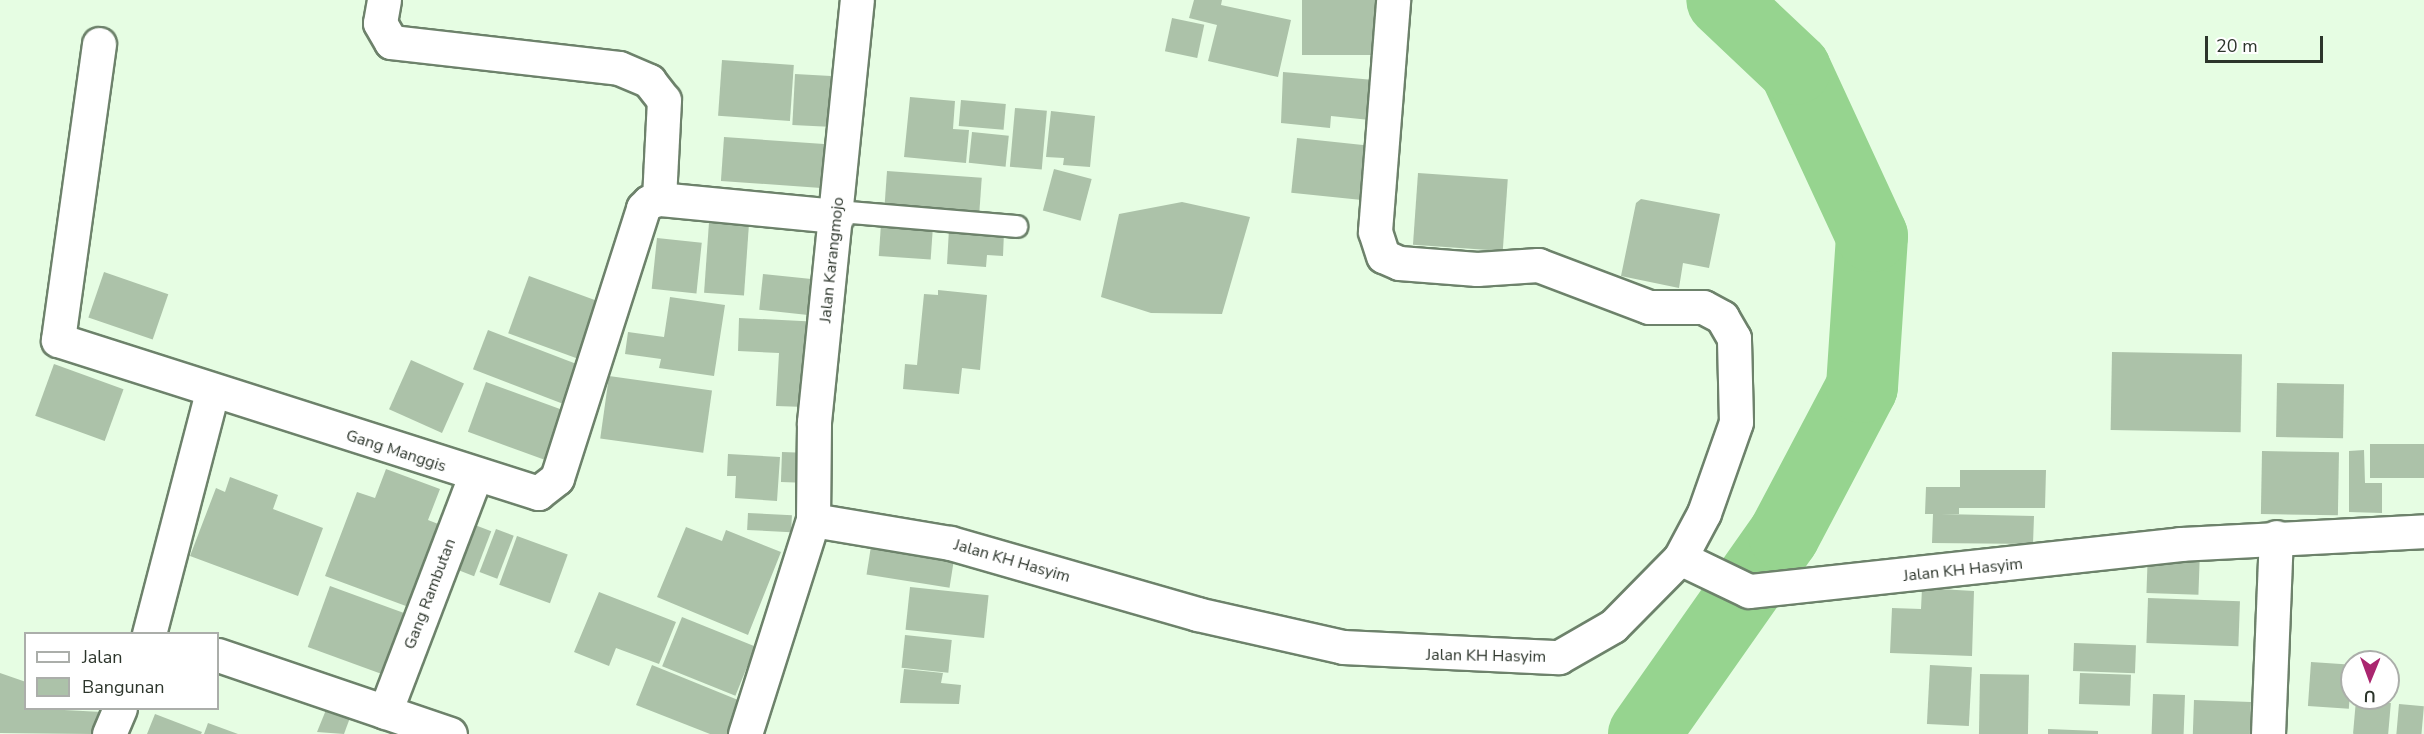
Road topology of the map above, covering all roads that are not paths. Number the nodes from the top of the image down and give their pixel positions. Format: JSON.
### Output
{"nodes":[{"id":1,"x":384,"y":0,"type":"edge"},
{"id":2,"x":857,"y":0,"type":"edge"},
{"id":3,"x":1393,"y":0,"type":"edge"},
{"id":4,"x":99,"y":44,"type":"dead end"},
{"id":5,"x":659,"y":199,"type":"junction"},
{"id":6,"x":838,"y":214,"type":"junction"},
{"id":7,"x":1016,"y":226,"type":"dead end"},
{"id":8,"x":212,"y":392,"type":"junction"},
{"id":9,"x":475,"y":476,"type":"junction"},
{"id":10,"x":813,"y":520,"type":"junction"},
{"id":11,"x":2424,"y":531,"type":"edge"},
{"id":12,"x":2276,"y":537,"type":"junction"},
{"id":13,"x":1685,"y":561,"type":"junction"},
{"id":14,"x":150,"y":632,"type":"edge"},
{"id":15,"x":219,"y":655,"type":"edge"},
{"id":16,"x":119,"y":710,"type":"edge"},
{"id":17,"x":385,"y":712,"type":"junction"},
{"id":18,"x":109,"y":734,"type":"edge"},
{"id":19,"x":450,"y":734,"type":"edge"},
{"id":20,"x":745,"y":734,"type":"edge"},
{"id":21,"x":2268,"y":734,"type":"edge"}],
"edges":[{"from":1,"to":5,"type":"street"},
{"from":2,"to":6,"type":"street","name":"Jalan Karangmojo"},
{"from":3,"to":13,"type":"street"},
{"from":4,"to":8,"type":"street","name":"Gang Manggis"},
{"from":5,"to":6,"type":"street"},
{"from":5,"to":9,"type":"street","name":"Gang Manggis"},
{"from":6,"to":7,"type":"lane"},
{"from":6,"to":10,"type":"street","name":"Jalan Karangmojo"},
{"from":8,"to":9,"type":"street","name":"Gang Manggis"},
{"from":8,"to":14,"type":"street"},
{"from":9,"to":17,"type":"street","name":"Gang Rambutan"},
{"from":10,"to":13,"type":"street","name":"Jalan KH Hasyim"},
{"from":10,"to":20,"type":"street"},
{"from":11,"to":12,"type":"street","name":"Jalan KH Hasyim"},
{"from":12,"to":13,"type":"street","name":"Jalan KH Hasyim"},
{"from":12,"to":21,"type":"street"},
{"from":15,"to":17,"type":"street"},
{"from":16,"to":18,"type":"street"},
{"from":17,"to":19,"type":"street"}]}
